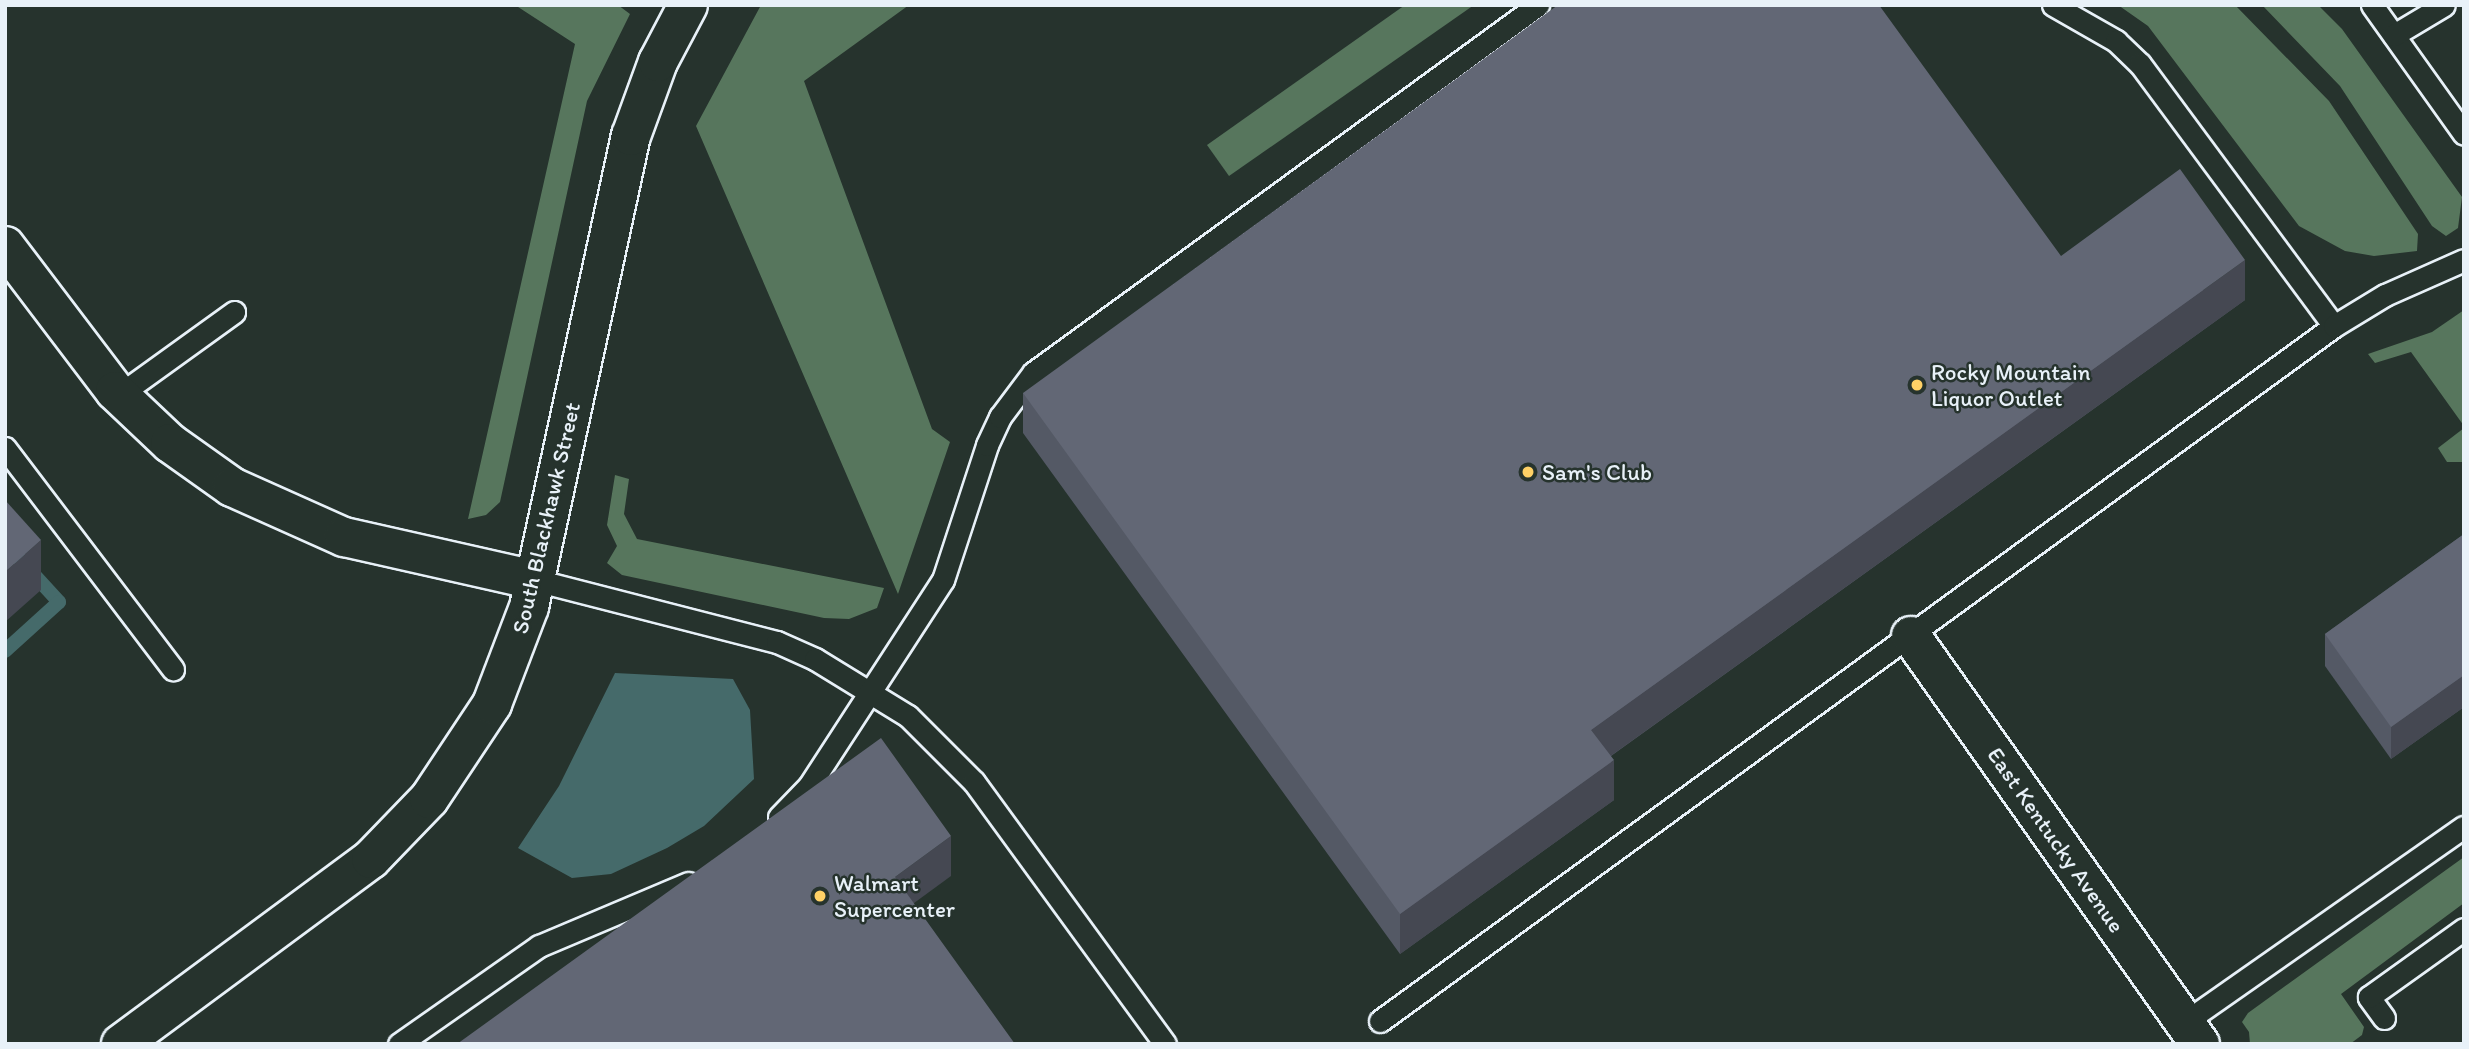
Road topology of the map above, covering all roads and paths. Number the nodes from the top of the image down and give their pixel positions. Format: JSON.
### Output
{"nodes":[{"id":1,"x":688,"y":5,"type":"edge"},
{"id":2,"x":1538,"y":5,"type":"edge"},
{"id":3,"x":2053,"y":5,"type":"edge"},
{"id":4,"x":2372,"y":5,"type":"edge"},
{"id":5,"x":2444,"y":5,"type":"edge"},
{"id":6,"x":2394,"y":35,"type":"junction"},
{"id":7,"x":2464,"y":134,"type":"edge"},
{"id":8,"x":5,"y":246,"type":"edge"},
{"id":9,"x":2464,"y":260,"type":"edge"},
{"id":10,"x":234,"y":312,"type":"dead end"},
{"id":11,"x":2334,"y":326,"type":"junction"},
{"id":12,"x":119,"y":395,"type":"junction"},
{"id":13,"x":5,"y":448,"type":"edge"},
{"id":14,"x":535,"y":580,"type":"junction"},
{"id":15,"x":1912,"y":636,"type":"junction"},
{"id":16,"x":173,"y":668,"type":"dead end"},
{"id":17,"x":872,"y":692,"type":"junction"},
{"id":18,"x":2464,"y":827,"type":"edge"},
{"id":19,"x":764,"y":830,"type":"edge"},
{"id":20,"x":707,"y":872,"type":"edge"},
{"id":21,"x":2464,"y":929,"type":"edge"},
{"id":22,"x":2384,"y":1018,"type":"dead end"},
{"id":23,"x":1380,"y":1021,"type":"dead end"},
{"id":24,"x":2192,"y":1033,"type":"edge"},
{"id":25,"x":121,"y":1044,"type":"edge"},
{"id":26,"x":399,"y":1044,"type":"edge"},
{"id":27,"x":1165,"y":1044,"type":"edge"}],
"edges":[{"from":1,"to":14,"type":"street","name":"South Blackhawk Street"},
{"from":2,"to":17,"type":"lane"},
{"from":3,"to":11,"type":"lane"},
{"from":4,"to":6,"type":"lane"},
{"from":5,"to":6,"type":"lane"},
{"from":6,"to":7,"type":"lane"},
{"from":8,"to":12,"type":"street"},
{"from":9,"to":11,"type":"lane"},
{"from":10,"to":12,"type":"lane"},
{"from":11,"to":15,"type":"lane"},
{"from":12,"to":14,"type":"street"},
{"from":13,"to":16,"type":"lane"},
{"from":14,"to":17,"type":"lane"},
{"from":14,"to":25,"type":"street","name":"South Blackhawk Street"},
{"from":15,"to":23,"type":"lane"},
{"from":15,"to":24,"type":"street","name":"East Kentucky Avenue"},
{"from":17,"to":19,"type":"lane"},
{"from":17,"to":27,"type":"lane"},
{"from":18,"to":24,"type":"lane"},
{"from":20,"to":26,"type":"lane"},
{"from":21,"to":22,"type":"lane"}]}
